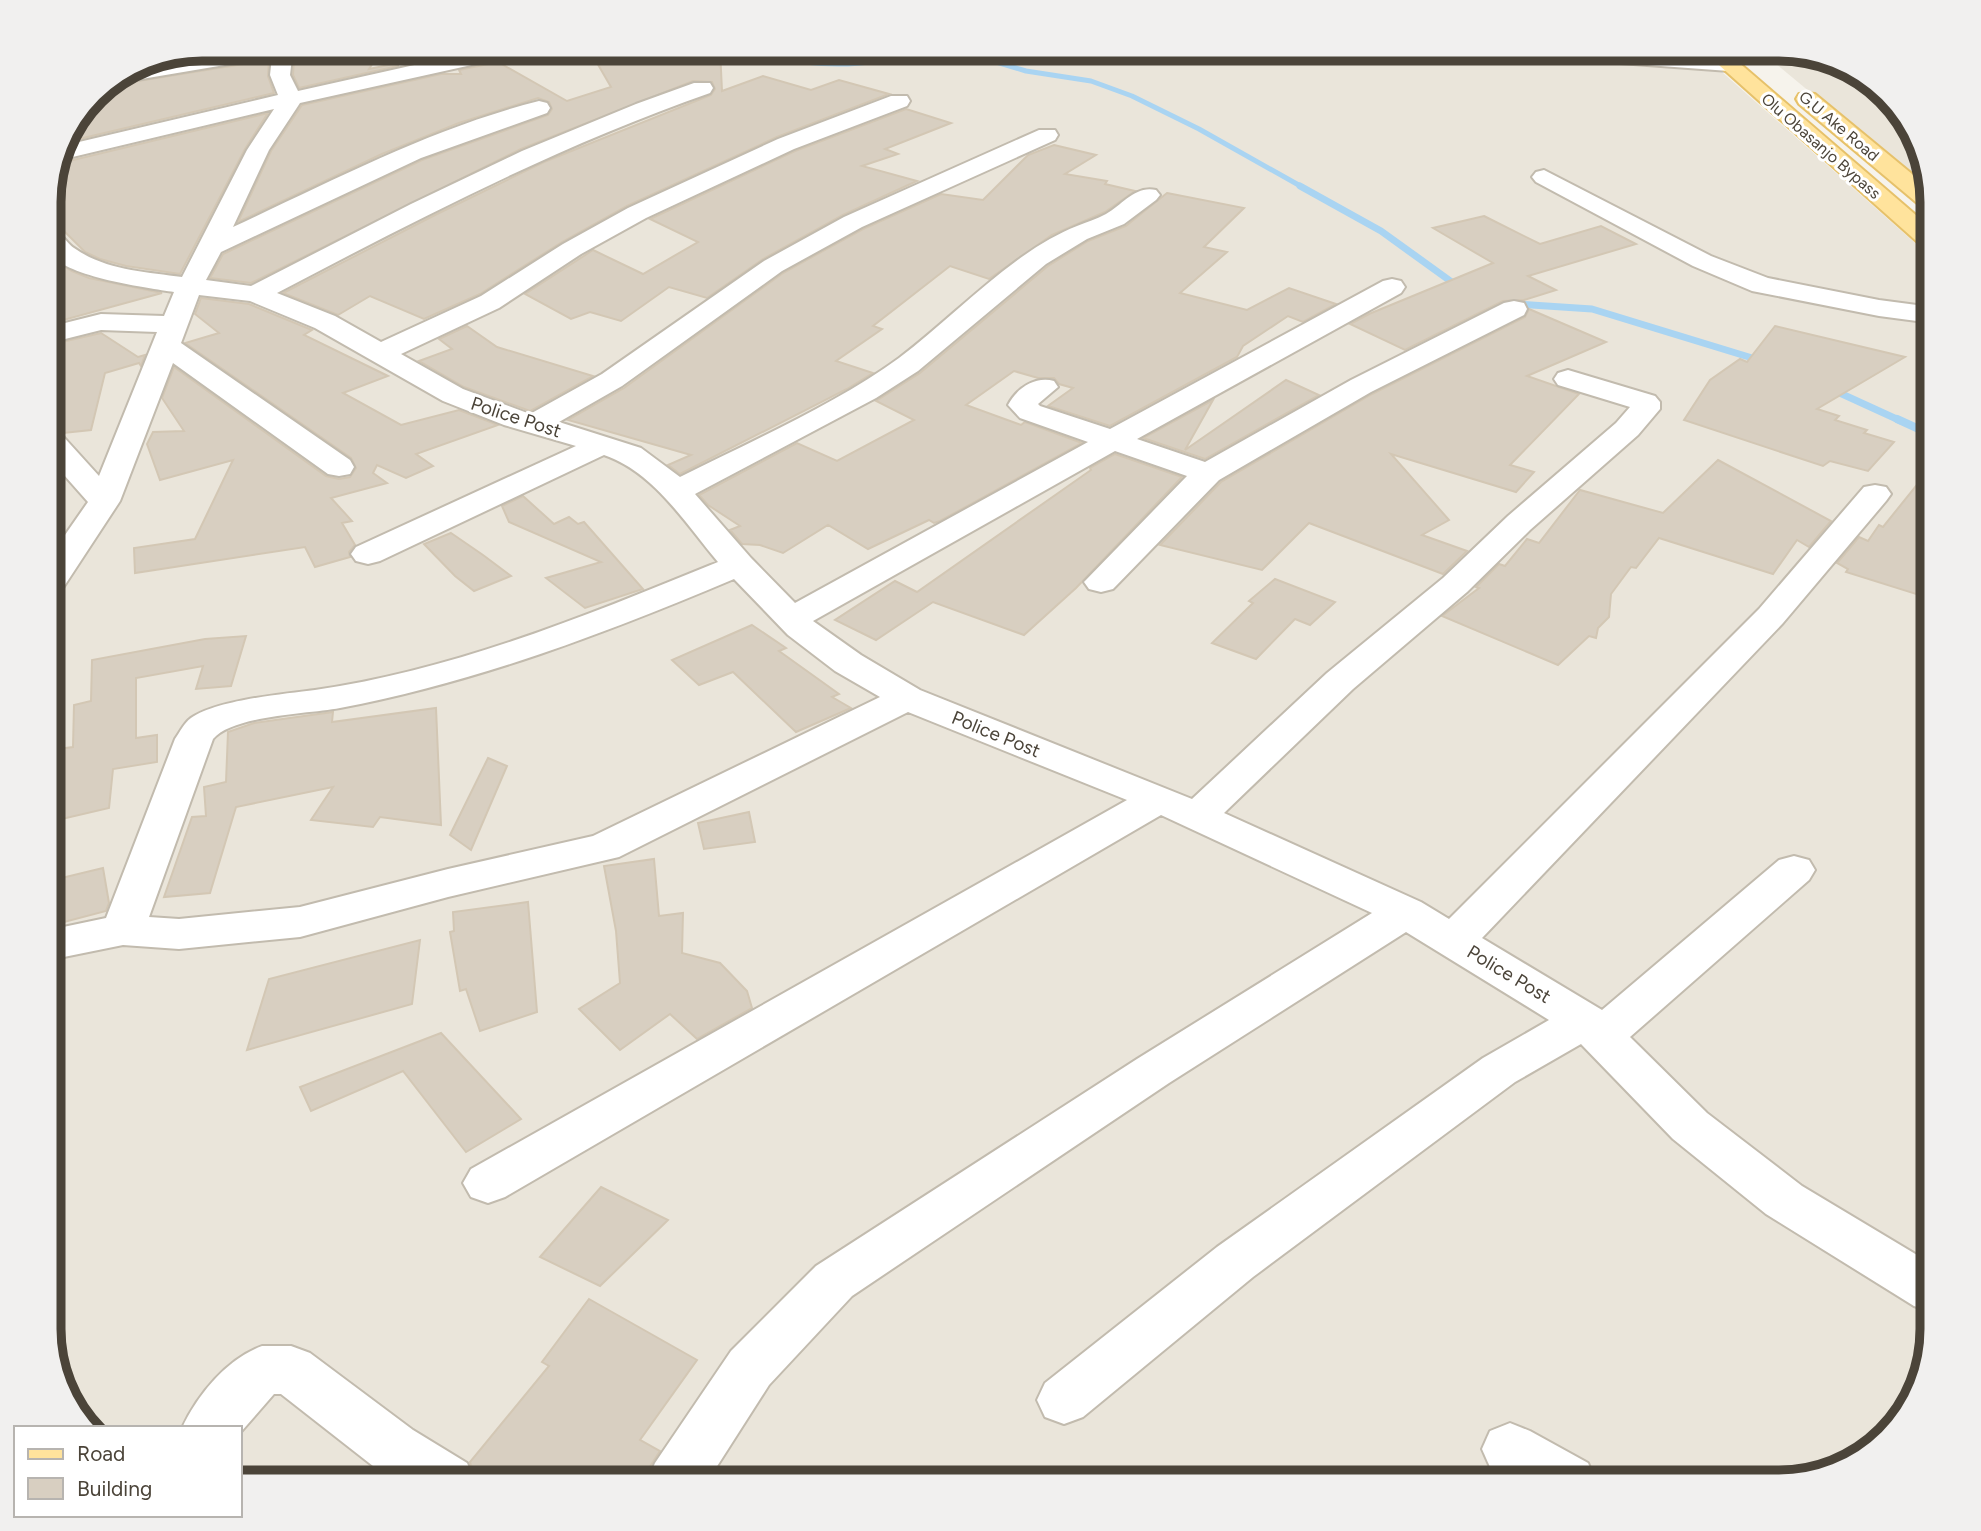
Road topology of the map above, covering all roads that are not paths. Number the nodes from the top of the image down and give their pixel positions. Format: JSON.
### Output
{"nodes":[{"id":1,"x":211,"y":61,"type":"edge"},
{"id":2,"x":281,"y":61,"type":"edge"},
{"id":3,"x":455,"y":61,"type":"edge"},
{"id":4,"x":1674,"y":61,"type":"edge"},
{"id":5,"x":1724,"y":61,"type":"edge"},
{"id":6,"x":1729,"y":65,"type":"junction"},
{"id":7,"x":152,"y":71,"type":"edge"},
{"id":8,"x":1788,"y":83,"type":"dead end"},
{"id":9,"x":702,"y":88,"type":"dead end"},
{"id":10,"x":291,"y":100,"type":"junction"},
{"id":11,"x":900,"y":101,"type":"dead end"},
{"id":12,"x":539,"y":108,"type":"dead end"},
{"id":13,"x":1047,"y":135,"type":"dead end"},
{"id":14,"x":72,"y":150,"type":"edge"},
{"id":15,"x":1544,"y":177,"type":"dead end"},
{"id":16,"x":1919,"y":192,"type":"edge"},
{"id":17,"x":1148,"y":195,"type":"dead end"},
{"id":18,"x":1920,"y":232,"type":"edge"},
{"id":19,"x":211,"y":247,"type":"junction"},
{"id":20,"x":62,"y":252,"type":"edge"},
{"id":21,"x":190,"y":285,"type":"junction"},
{"id":22,"x":1392,"y":287,"type":"dead end"},
{"id":23,"x":255,"y":294,"type":"junction"},
{"id":24,"x":1514,"y":309,"type":"dead end"},
{"id":25,"x":1920,"y":314,"type":"edge"},
{"id":26,"x":62,"y":332,"type":"edge"},
{"id":27,"x":172,"y":335,"type":"junction"},
{"id":28,"x":380,"y":352,"type":"junction"},
{"id":29,"x":1568,"y":379,"type":"dead end"},
{"id":30,"x":1044,"y":387,"type":"dead end"},
{"id":31,"x":534,"y":424,"type":"junction"},
{"id":32,"x":1110,"y":440,"type":"junction"},
{"id":33,"x":603,"y":444,"type":"junction"},
{"id":34,"x":62,"y":454,"type":"edge"},
{"id":35,"x":339,"y":467,"type":"dead end"},
{"id":36,"x":1208,"y":473,"type":"junction"},
{"id":37,"x":676,"y":491,"type":"junction"},
{"id":38,"x":1875,"y":494,"type":"dead end"},
{"id":39,"x":104,"y":501,"type":"junction"},
{"id":40,"x":368,"y":554,"type":"dead end"},
{"id":41,"x":62,"y":564,"type":"edge"},
{"id":42,"x":739,"y":565,"type":"junction"},
{"id":43,"x":1101,"y":582,"type":"dead end"},
{"id":44,"x":791,"y":619,"type":"junction"},
{"id":45,"x":908,"y":698,"type":"junction"},
{"id":46,"x":1178,"y":808,"type":"junction"},
{"id":47,"x":1794,"y":870,"type":"dead end"},
{"id":48,"x":1406,"y":912,"type":"junction"},
{"id":49,"x":124,"y":930,"type":"junction"},
{"id":50,"x":1452,"y":941,"type":"junction"},
{"id":51,"x":62,"y":942,"type":"edge"},
{"id":52,"x":1593,"y":1028,"type":"junction"},
{"id":53,"x":488,"y":1183,"type":"dead end"},
{"id":54,"x":1920,"y":1283,"type":"edge"},
{"id":55,"x":1064,"y":1401,"type":"dead end"},
{"id":56,"x":212,"y":1426,"type":"edge"},
{"id":57,"x":1510,"y":1449,"type":"dead end"},
{"id":58,"x":428,"y":1470,"type":"edge"},
{"id":59,"x":683,"y":1470,"type":"edge"},
{"id":60,"x":1547,"y":1470,"type":"edge"}],
"edges":[{"from":1,"to":7,"type":"street"},
{"from":2,"to":10,"type":"street"},
{"from":3,"to":10,"type":"street"},
{"from":4,"to":6,"type":"street"},
{"from":5,"to":6,"type":"main road","name":"Olu Obasanjo Bypass"},
{"from":6,"to":18,"type":"main road","name":"Olu Obasanjo Bypass"},
{"from":8,"to":16,"type":"main road","name":"G.U Ake Road"},
{"from":9,"to":23,"type":"street"},
{"from":10,"to":14,"type":"street"},
{"from":10,"to":19,"type":"street"},
{"from":11,"to":28,"type":"street"},
{"from":12,"to":19,"type":"street"},
{"from":13,"to":31,"type":"street"},
{"from":15,"to":25,"type":"street"},
{"from":17,"to":37,"type":"street"},
{"from":19,"to":21,"type":"street"},
{"from":20,"to":21,"type":"street","name":"Police Post"},
{"from":21,"to":23,"type":"street","name":"Police Post"},
{"from":21,"to":27,"type":"street"},
{"from":22,"to":32,"type":"street"},
{"from":23,"to":28,"type":"street","name":"Police Post"},
{"from":24,"to":36,"type":"street"},
{"from":26,"to":27,"type":"street"},
{"from":27,"to":35,"type":"street"},
{"from":27,"to":39,"type":"street"},
{"from":28,"to":31,"type":"street","name":"Police Post"},
{"from":29,"to":46,"type":"street"},
{"from":30,"to":32,"type":"street"},
{"from":31,"to":33,"type":"street","name":"Police Post"},
{"from":32,"to":36,"type":"street"},
{"from":32,"to":44,"type":"street"},
{"from":33,"to":37,"type":"street","name":"Police Post"},
{"from":33,"to":40,"type":"street"},
{"from":34,"to":39,"type":"street"},
{"from":36,"to":43,"type":"street"},
{"from":37,"to":42,"type":"street","name":"Police Post"},
{"from":38,"to":50,"type":"street"},
{"from":39,"to":41,"type":"street"},
{"from":42,"to":44,"type":"street","name":"Police Post"},
{"from":42,"to":49,"type":"street"},
{"from":44,"to":45,"type":"street","name":"Police Post"},
{"from":45,"to":46,"type":"street","name":"Police Post"},
{"from":45,"to":49,"type":"street"},
{"from":46,"to":48,"type":"street","name":"Police Post"},
{"from":46,"to":53,"type":"street"},
{"from":47,"to":52,"type":"street"},
{"from":48,"to":50,"type":"street","name":"Police Post"},
{"from":48,"to":59,"type":"street"},
{"from":49,"to":51,"type":"street"},
{"from":50,"to":52,"type":"street","name":"Police Post"},
{"from":52,"to":54,"type":"street","name":"Police Post"},
{"from":52,"to":55,"type":"street"},
{"from":56,"to":58,"type":"street"},
{"from":57,"to":60,"type":"street"}]}
